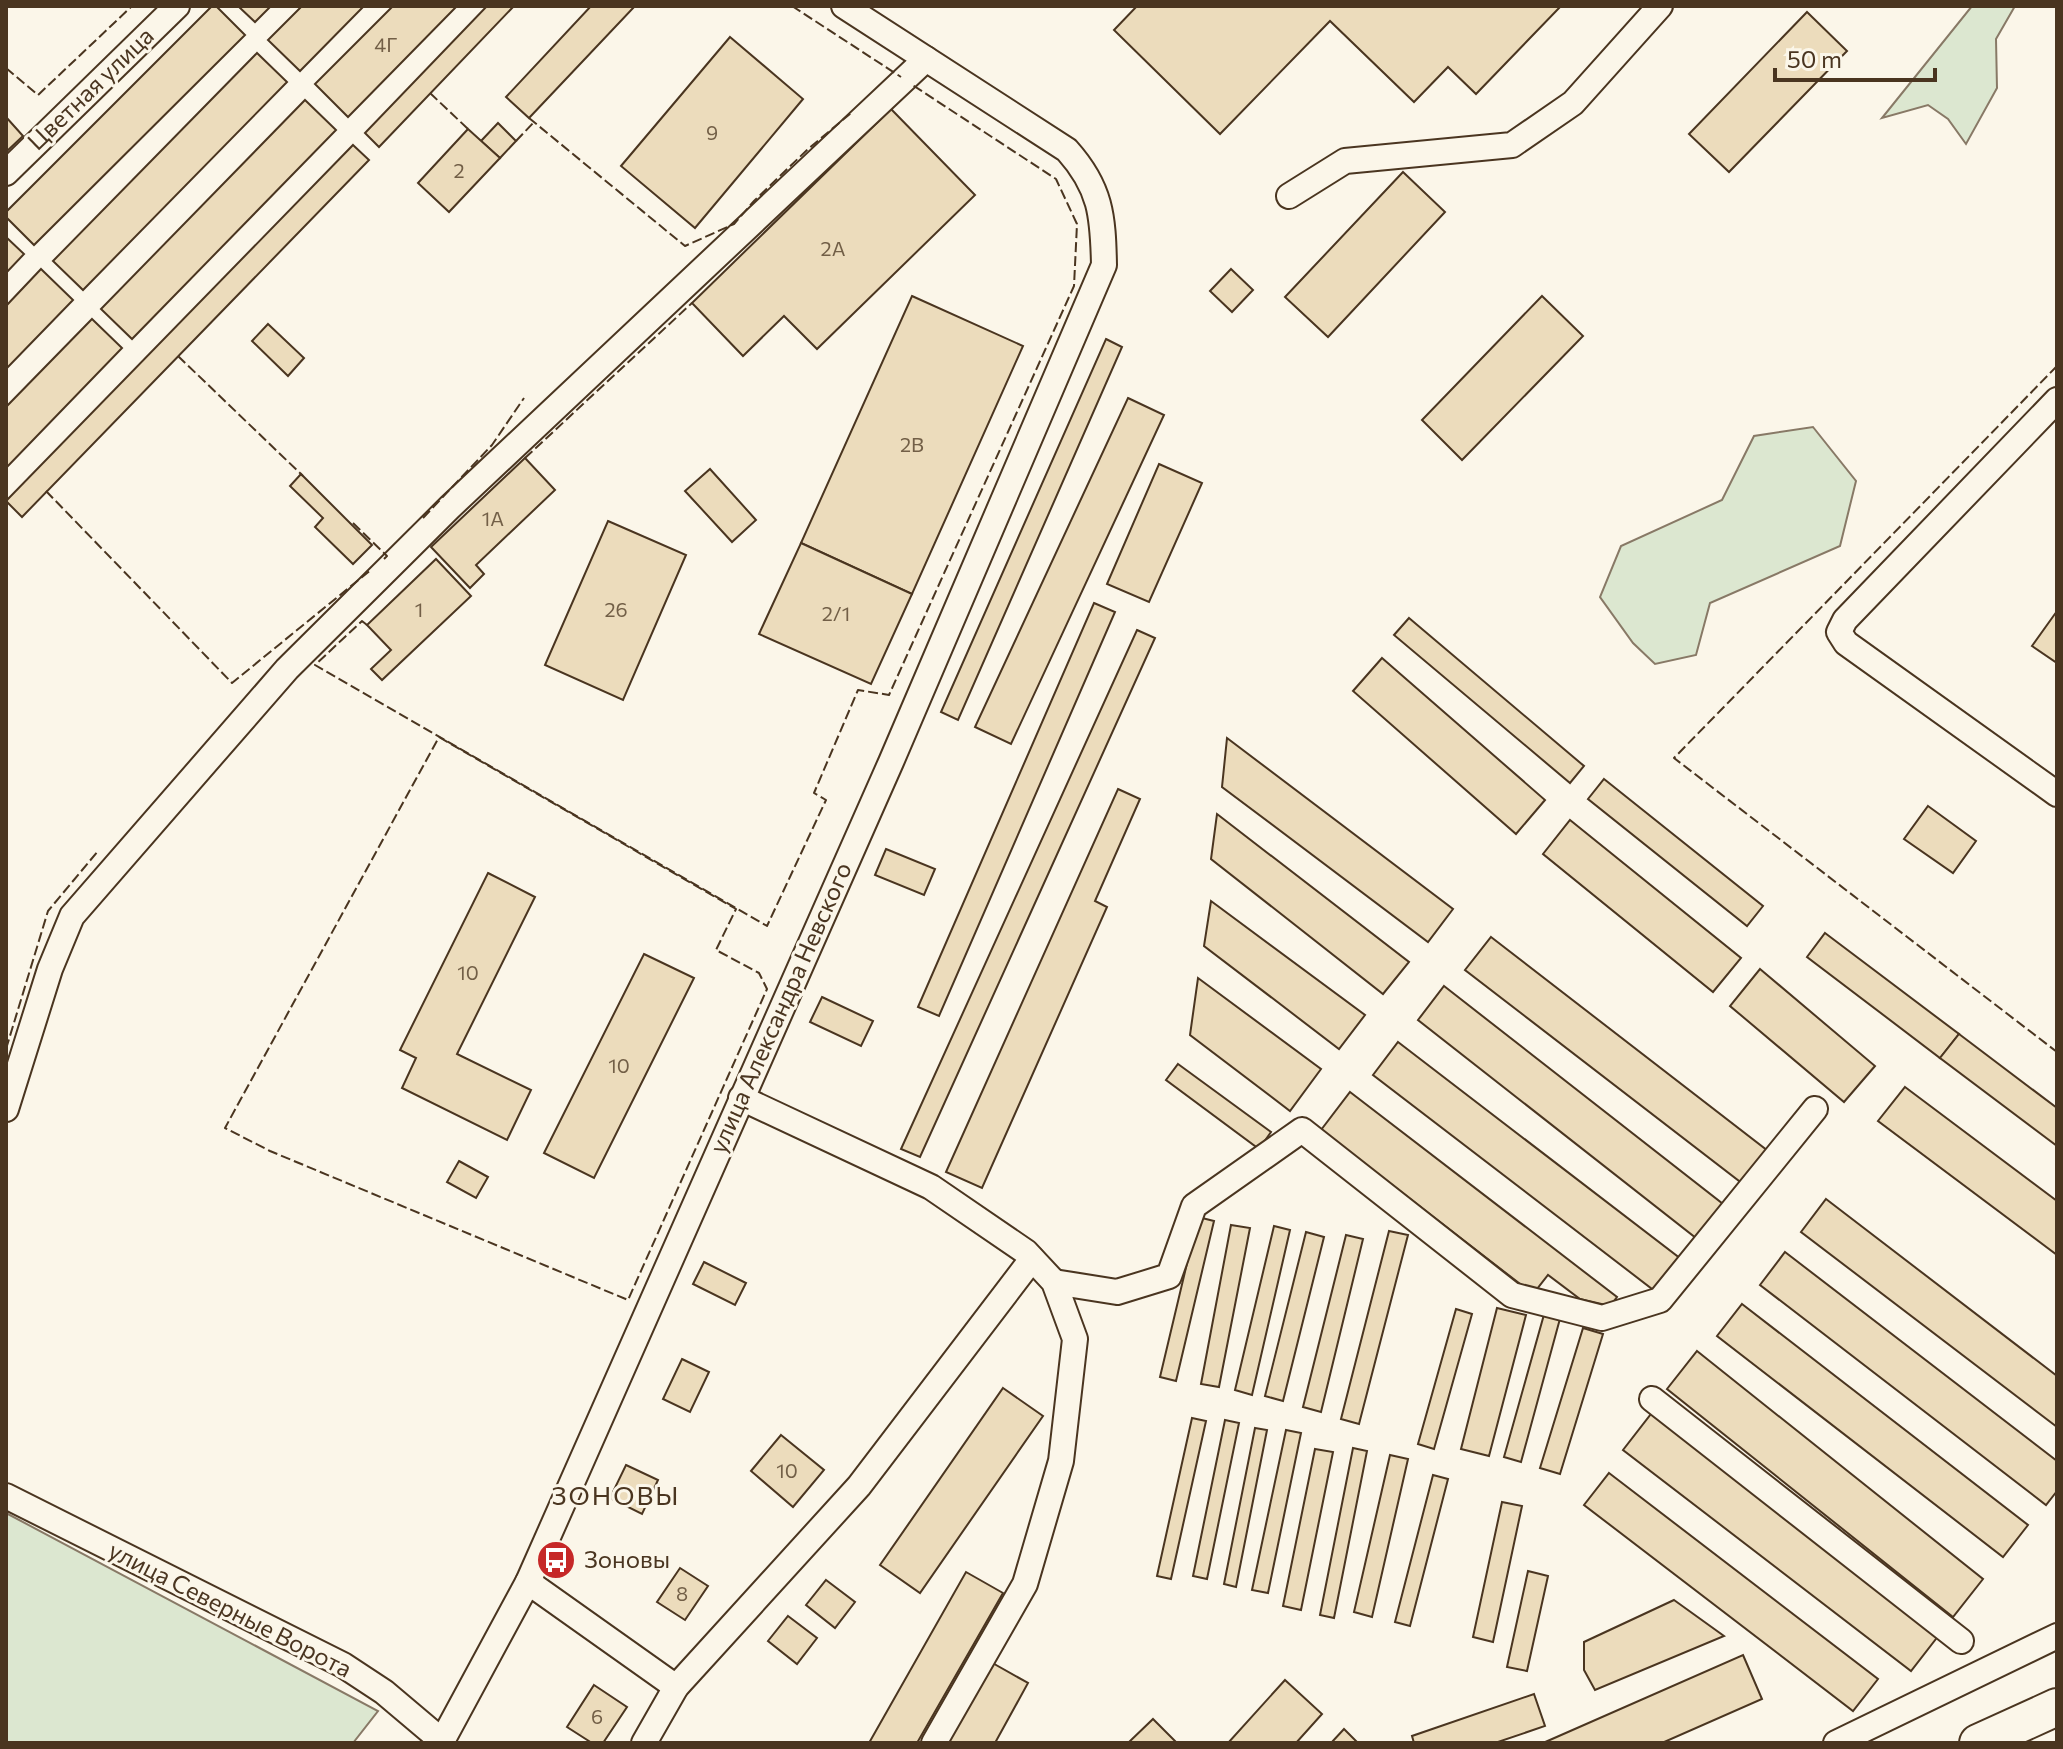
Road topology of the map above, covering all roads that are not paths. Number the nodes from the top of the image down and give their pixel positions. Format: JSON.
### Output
{"nodes":[{"id":1,"x":177,"y":6,"type":"edge"},
{"id":2,"x":844,"y":6,"type":"edge"},
{"id":3,"x":1660,"y":6,"type":"edge"},
{"id":4,"x":926,"y":59,"type":"junction"},
{"id":5,"x":6,"y":173,"type":"edge"},
{"id":6,"x":1289,"y":196,"type":"dead end"},
{"id":7,"x":2057,"y":400,"type":"edge"},
{"id":8,"x":2057,"y":794,"type":"edge"},
{"id":9,"x":741,"y":1098,"type":"junction"},
{"id":10,"x":6,"y":1109,"type":"edge"},
{"id":11,"x":1815,"y":1109,"type":"dead end"},
{"id":12,"x":1032,"y":1259,"type":"junction"},
{"id":13,"x":1054,"y":1282,"type":"junction"},
{"id":14,"x":1652,"y":1399,"type":"dead end"},
{"id":15,"x":6,"y":1496,"type":"edge"},
{"id":16,"x":528,"y":1582,"type":"junction"},
{"id":17,"x":2057,"y":1636,"type":"edge"},
{"id":18,"x":1961,"y":1641,"type":"dead end"},
{"id":19,"x":676,"y":1687,"type":"junction"},
{"id":20,"x":2057,"y":1707,"type":"edge"},
{"id":21,"x":2057,"y":1731,"type":"edge"},
{"id":22,"x":441,"y":1742,"type":"edge"},
{"id":23,"x":644,"y":1743,"type":"edge"},
{"id":24,"x":934,"y":1743,"type":"edge"},
{"id":25,"x":1836,"y":1743,"type":"edge"},
{"id":26,"x":1978,"y":1743,"type":"edge"},
{"id":27,"x":2032,"y":1743,"type":"edge"}],
"edges":[{"from":1,"to":5,"type":"street","name":"Цветная улица"},
{"from":2,"to":4,"type":"street"},
{"from":3,"to":6,"type":"street"},
{"from":4,"to":9,"type":"street","name":"улица Александра Невского"},
{"from":4,"to":10,"type":"street"},
{"from":7,"to":8,"type":"street"},
{"from":9,"to":12,"type":"street"},
{"from":9,"to":16,"type":"street","name":"улица Александра Невского"},
{"from":11,"to":13,"type":"street"},
{"from":12,"to":13,"type":"street"},
{"from":12,"to":19,"type":"street"},
{"from":13,"to":24,"type":"street"},
{"from":14,"to":18,"type":"street"},
{"from":15,"to":22,"type":"street","name":"улица Северные Ворота"},
{"from":16,"to":19,"type":"street"},
{"from":16,"to":22,"type":"street","name":"улица Александра Невского"},
{"from":17,"to":25,"type":"street"},
{"from":19,"to":23,"type":"street"},
{"from":20,"to":26,"type":"highway"},
{"from":21,"to":27,"type":"highway"}]}
